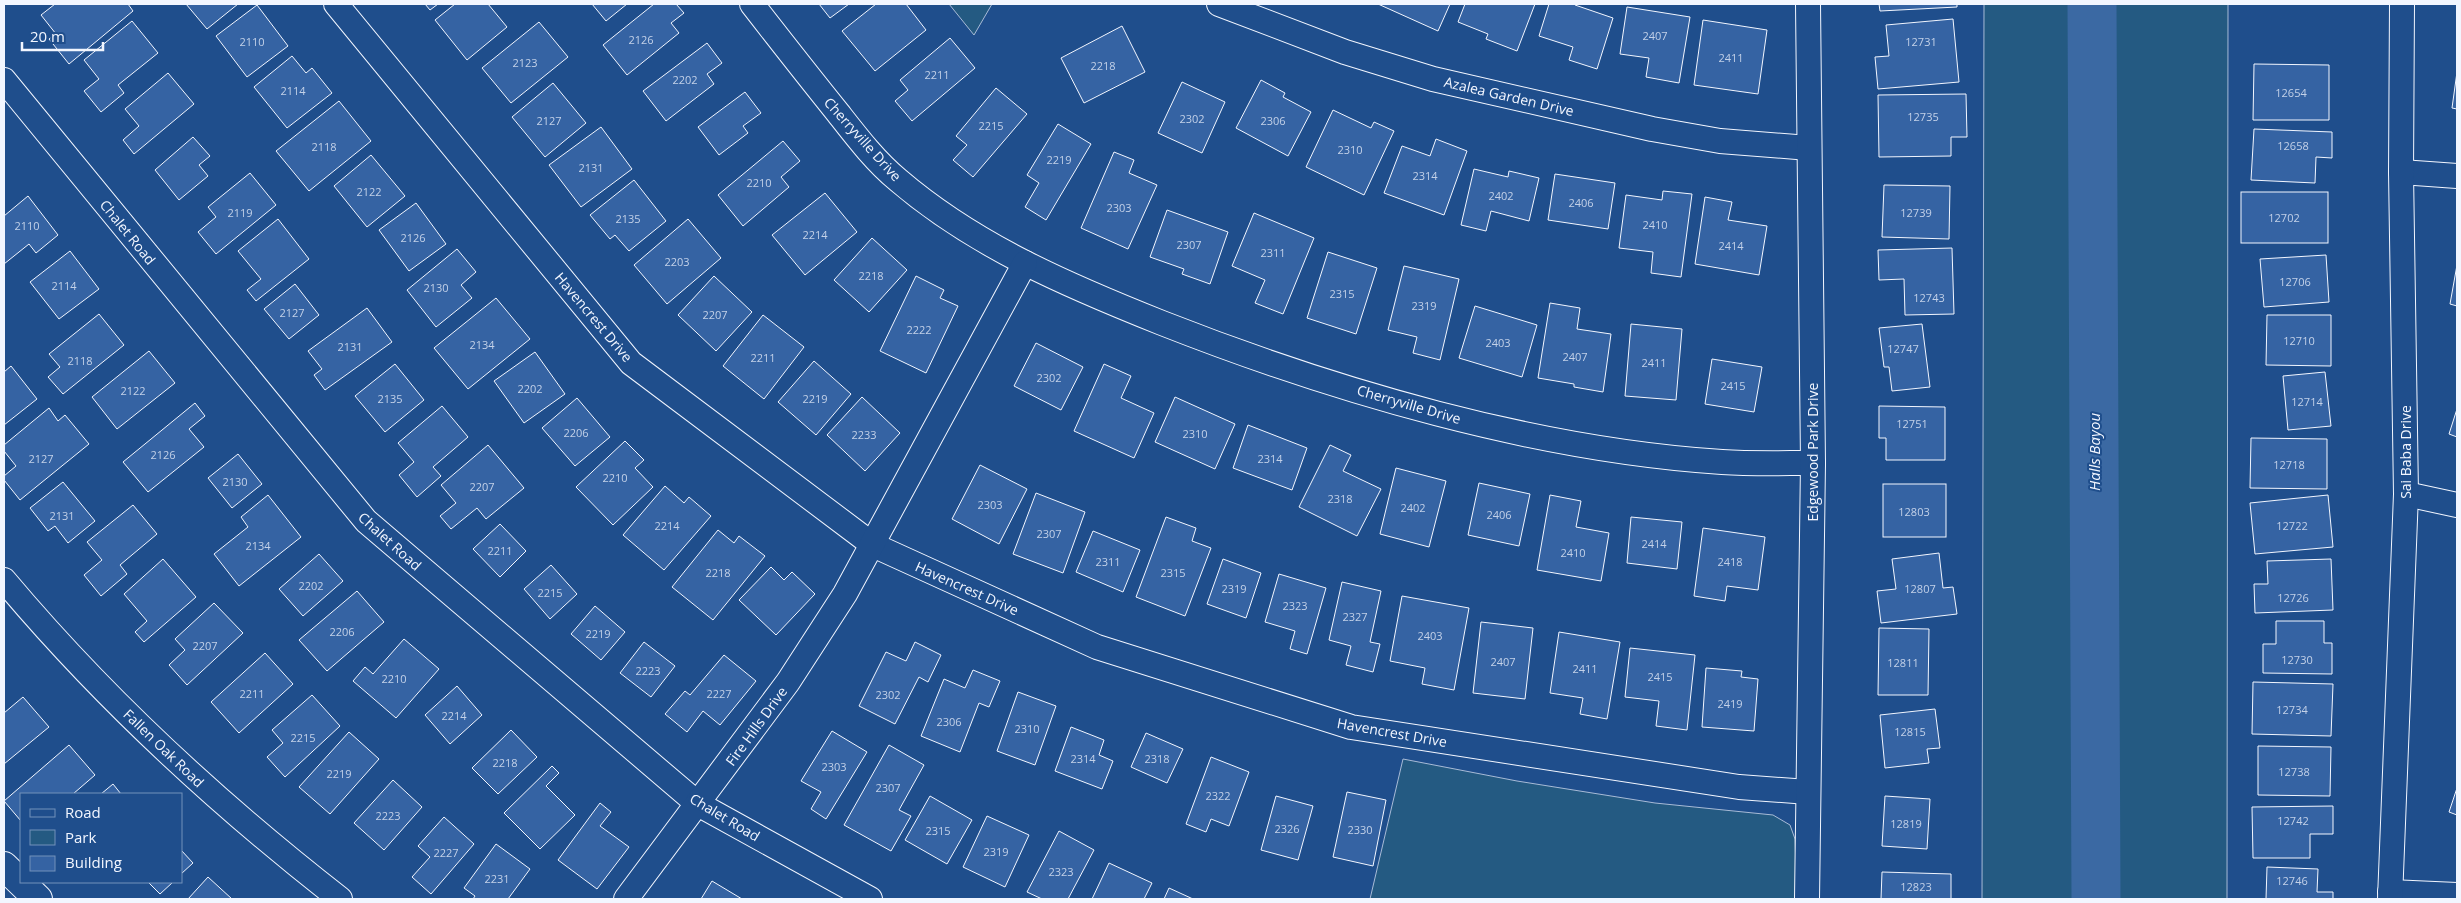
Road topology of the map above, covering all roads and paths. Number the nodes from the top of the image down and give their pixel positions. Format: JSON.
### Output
{"nodes":[{"id":1,"x":336,"y":4,"type":"edge"},
{"id":2,"x":752,"y":4,"type":"edge"},
{"id":3,"x":1219,"y":4,"type":"edge"},
{"id":4,"x":1808,"y":4,"type":"edge"},
{"id":5,"x":2402,"y":4,"type":"edge"},
{"id":6,"x":4,"y":80,"type":"edge"},
{"id":7,"x":1809,"y":148,"type":"junction"},
{"id":8,"x":2401,"y":172,"type":"junction"},
{"id":9,"x":2457,"y":176,"type":"edge"},
{"id":10,"x":1024,"y":263,"type":"junction"},
{"id":11,"x":1813,"y":463,"type":"junction"},
{"id":12,"x":2406,"y":494,"type":"junction"},
{"id":13,"x":2457,"y":505,"type":"edge"},
{"id":14,"x":873,"y":545,"type":"junction"},
{"id":15,"x":4,"y":580,"type":"edge"},
{"id":16,"x":1808,"y":792,"type":"junction"},
{"id":17,"x":698,"y":804,"type":"junction"},
{"id":18,"x":4,"y":866,"type":"edge"},
{"id":19,"x":20,"y":882,"type":"edge"},
{"id":20,"x":22,"y":883,"type":"edge"},
{"id":21,"x":2457,"y":895,"type":"edge"},
{"id":22,"x":2390,"y":896,"type":"edge"},
{"id":23,"x":38,"y":899,"type":"edge"},
{"id":24,"x":340,"y":899,"type":"edge"},
{"id":25,"x":626,"y":899,"type":"edge"},
{"id":26,"x":870,"y":899,"type":"edge"},
{"id":27,"x":1808,"y":899,"type":"edge"}],
"edges":[{"from":1,"to":14,"type":"street","name":"Havencrest Drive"},
{"from":2,"to":10,"type":"street","name":"Cherryville Drive"},
{"from":3,"to":7,"type":"street","name":"Azalea Garden Drive"},
{"from":4,"to":7,"type":"street","name":"Edgewood Park Drive"},
{"from":5,"to":8,"type":"street","name":"Sai Baba Drive"},
{"from":6,"to":17,"type":"street","name":"Chalet Road"},
{"from":7,"to":11,"type":"street","name":"Edgewood Park Drive"},
{"from":8,"to":9,"type":"street"},
{"from":8,"to":12,"type":"street","name":"Sai Baba Drive"},
{"from":10,"to":11,"type":"street","name":"Cherryville Drive"},
{"from":10,"to":14,"type":"street"},
{"from":11,"to":16,"type":"street","name":"Edgewood Park Drive"},
{"from":12,"to":13,"type":"street"},
{"from":12,"to":22,"type":"street","name":"Sai Baba Drive"},
{"from":14,"to":16,"type":"street","name":"Havencrest Drive"},
{"from":14,"to":17,"type":"street","name":"Fire Hills Drive"},
{"from":15,"to":24,"type":"street","name":"Fallen Oak Road"},
{"from":16,"to":27,"type":"street","name":"Edgewood Park Drive"},
{"from":17,"to":25,"type":"street","name":"Fire Hills Drive"},
{"from":17,"to":26,"type":"street","name":"Chalet Road"},
{"from":18,"to":19,"type":"main road"},
{"from":20,"to":23,"type":"main road"},
{"from":21,"to":22,"type":"street"}]}
